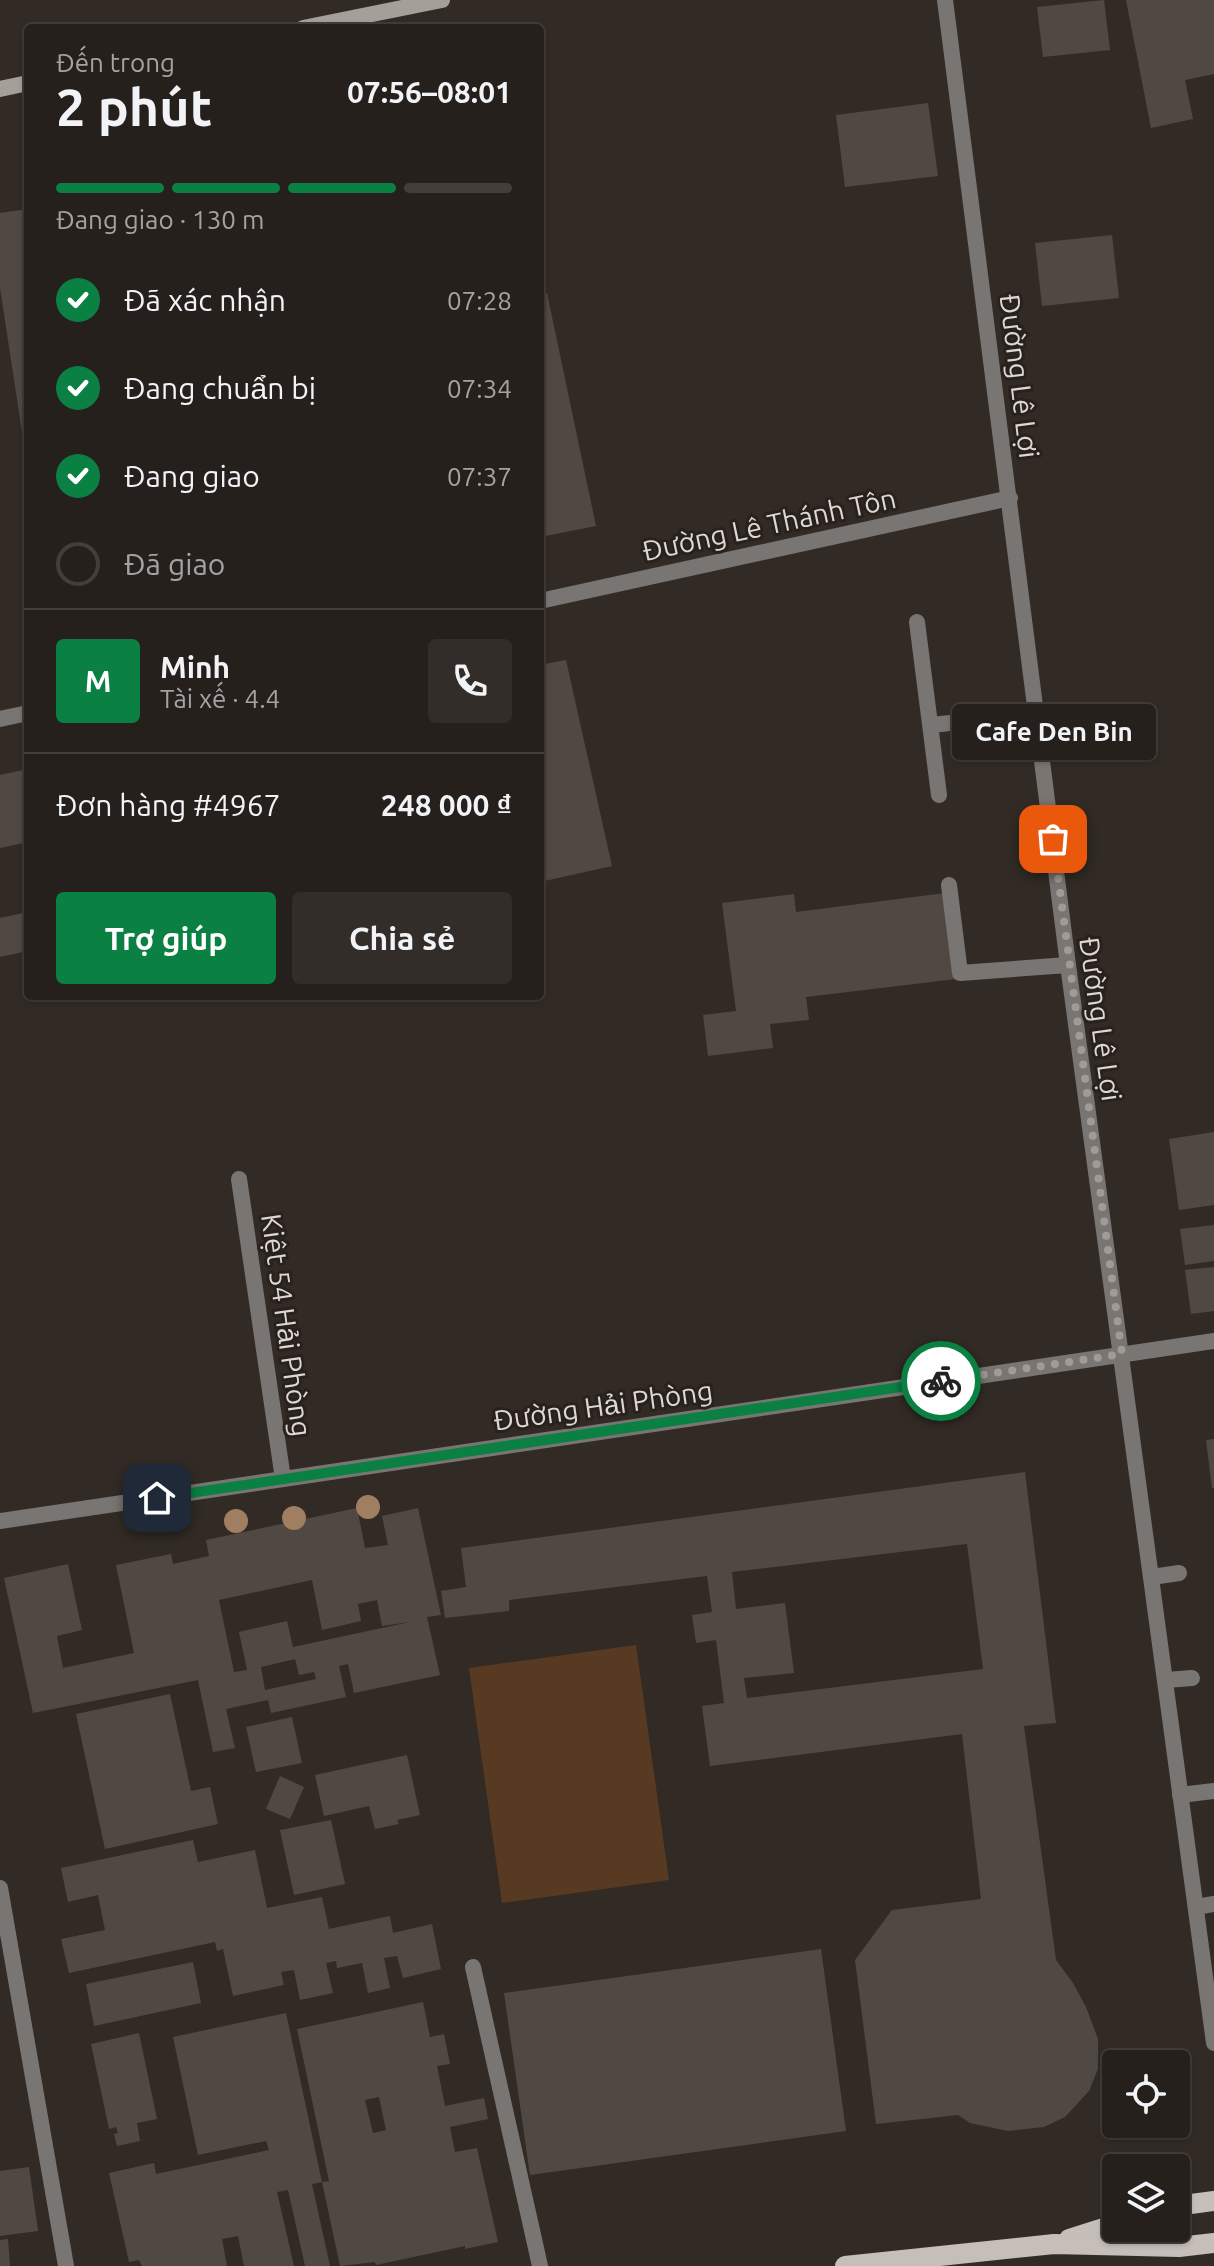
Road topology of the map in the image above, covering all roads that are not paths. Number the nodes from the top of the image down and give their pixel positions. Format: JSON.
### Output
{"nodes":[{"id":1,"x":442,"y":0,"type":"edge"},
{"id":2,"x":945,"y":0,"type":"edge"},
{"id":3,"x":323,"y":24,"type":"edge"},
{"id":4,"x":24,"y":84,"type":"edge"},
{"id":5,"x":0,"y":89,"type":"edge"},
{"id":6,"x":1010,"y":498,"type":"junction"},
{"id":7,"x":544,"y":600,"type":"edge"},
{"id":8,"x":917,"y":622,"type":"dead end"},
{"id":9,"x":1038,"y":713,"type":"junction"},
{"id":10,"x":24,"y":714,"type":"edge"},
{"id":11,"x":0,"y":719,"type":"edge"},
{"id":12,"x":932,"y":725,"type":"junction"},
{"id":13,"x":939,"y":795,"type":"dead end"},
{"id":14,"x":949,"y":885,"type":"dead end"},
{"id":15,"x":1068,"y":965,"type":"junction"},
{"id":16,"x":239,"y":1179,"type":"dead end"},
{"id":17,"x":1214,"y":1341,"type":"edge"},
{"id":18,"x":1122,"y":1354,"type":"junction"},
{"id":19,"x":283,"y":1479,"type":"junction"},
{"id":20,"x":0,"y":1521,"type":"edge"},
{"id":21,"x":1179,"y":1573,"type":"dead end"},
{"id":22,"x":1152,"y":1577,"type":"junction"},
{"id":23,"x":1192,"y":1678,"type":"dead end"},
{"id":24,"x":1166,"y":1680,"type":"junction"},
{"id":25,"x":1214,"y":1791,"type":"edge"},
{"id":26,"x":1180,"y":1795,"type":"junction"},
{"id":27,"x":0,"y":1888,"type":"edge"},
{"id":28,"x":1214,"y":1904,"type":"edge"},
{"id":29,"x":1196,"y":1907,"type":"junction"},
{"id":30,"x":473,"y":1967,"type":"dead end"},
{"id":31,"x":1214,"y":2043,"type":"edge"},
{"id":32,"x":1214,"y":2201,"type":"edge"},
{"id":33,"x":1190,"y":2204,"type":"edge"},
{"id":34,"x":1102,"y":2229,"type":"edge"},
{"id":35,"x":1214,"y":2243,"type":"edge"},
{"id":36,"x":1054,"y":2244,"type":"junction"},
{"id":37,"x":66,"y":2266,"type":"edge"},
{"id":38,"x":540,"y":2266,"type":"edge"},
{"id":39,"x":845,"y":2266,"type":"edge"}],
"edges":[{"from":1,"to":3,"type":"main road"},
{"from":2,"to":6,"type":"street","name":"Đường Lê Lợi"},
{"from":4,"to":5,"type":"main road"},
{"from":6,"to":7,"type":"street","name":"Đường Lê Thánh Tôn"},
{"from":6,"to":9,"type":"street","name":"Đường Lê Lợi"},
{"from":8,"to":12,"type":"street"},
{"from":9,"to":12,"type":"street"},
{"from":9,"to":15,"type":"street","name":"Đường Lê Lợi"},
{"from":10,"to":11,"type":"street"},
{"from":12,"to":13,"type":"street"},
{"from":14,"to":15,"type":"street"},
{"from":15,"to":18,"type":"street","name":"Đường Lê Lợi"},
{"from":16,"to":19,"type":"street","name":"Kiệt 54 Hải Phòng"},
{"from":17,"to":18,"type":"street","name":"Đường Hải Phòng"},
{"from":18,"to":19,"type":"street","name":"Đường Hải Phòng"},
{"from":18,"to":22,"type":"street","name":"Đường Lê Lợi"},
{"from":19,"to":20,"type":"street","name":"Đường Hải Phòng"},
{"from":21,"to":22,"type":"street"},
{"from":22,"to":24,"type":"street","name":"Đường Lê Lợi"},
{"from":23,"to":24,"type":"street"},
{"from":24,"to":26,"type":"street","name":"Đường Lê Lợi"},
{"from":25,"to":26,"type":"street"},
{"from":26,"to":29,"type":"street","name":"Đường Lê Lợi"},
{"from":27,"to":37,"type":"street"},
{"from":28,"to":29,"type":"street"},
{"from":29,"to":31,"type":"street","name":"Đường Lê Lợi"},
{"from":30,"to":38,"type":"street"},
{"from":32,"to":33,"type":"main road"},
{"from":34,"to":36,"type":"main road"},
{"from":35,"to":36,"type":"main road"},
{"from":36,"to":39,"type":"main road"}]}
